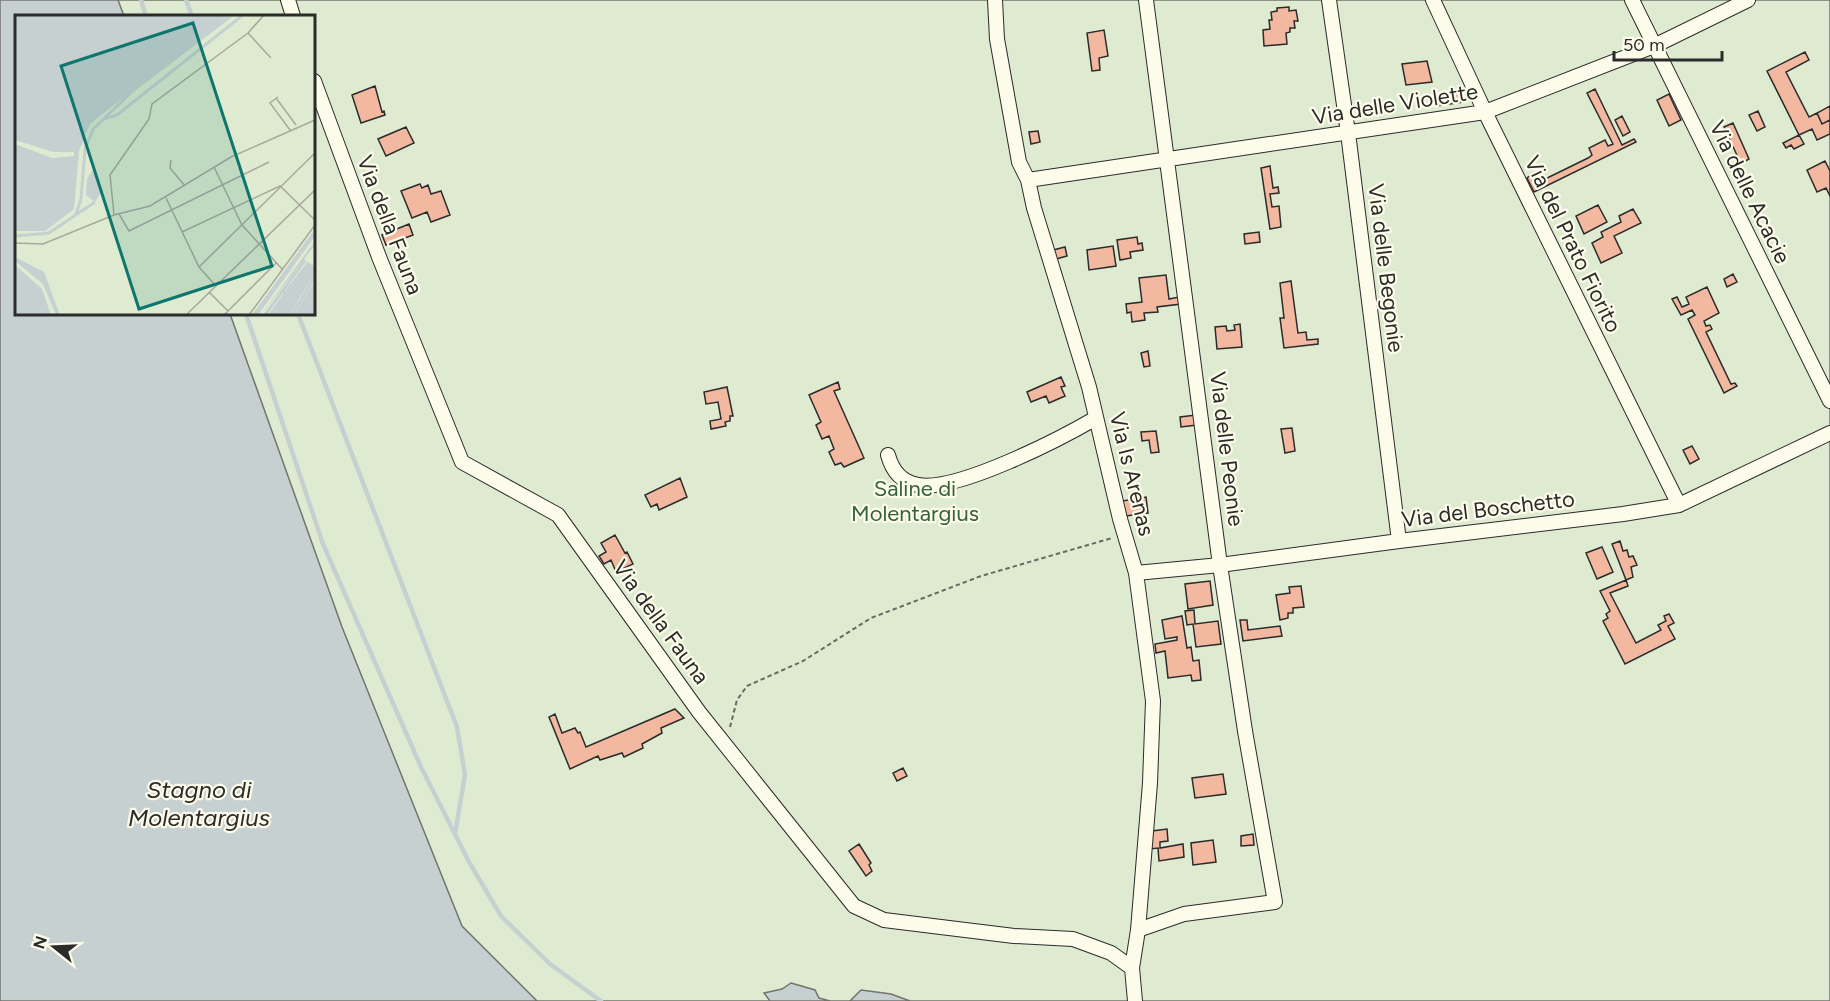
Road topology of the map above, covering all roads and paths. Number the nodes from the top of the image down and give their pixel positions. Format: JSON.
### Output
{"nodes":[{"id":1,"x":288,"y":0,"type":"edge"},
{"id":2,"x":995,"y":0,"type":"edge"},
{"id":3,"x":1146,"y":0,"type":"edge"},
{"id":4,"x":1329,"y":0,"type":"edge"},
{"id":5,"x":1433,"y":0,"type":"edge"},
{"id":6,"x":1632,"y":0,"type":"edge"},
{"id":7,"x":1748,"y":0,"type":"edge"},
{"id":8,"x":293,"y":15,"type":"edge"},
{"id":9,"x":1654,"y":46,"type":"junction"},
{"id":10,"x":315,"y":84,"type":"edge"},
{"id":11,"x":1485,"y":112,"type":"junction"},
{"id":12,"x":1348,"y":133,"type":"junction"},
{"id":13,"x":1168,"y":159,"type":"junction"},
{"id":14,"x":1028,"y":180,"type":"junction"},
{"id":15,"x":1830,"y":401,"type":"edge"},
{"id":16,"x":1096,"y":418,"type":"junction"},
{"id":17,"x":1830,"y":433,"type":"edge"},
{"id":18,"x":888,"y":455,"type":"dead end"},
{"id":19,"x":1679,"y":505,"type":"junction"},
{"id":20,"x":1125,"y":535,"type":"junction"},
{"id":21,"x":1399,"y":541,"type":"junction"},
{"id":22,"x":1220,"y":565,"type":"junction"},
{"id":23,"x":1136,"y":573,"type":"junction"},
{"id":24,"x":719,"y":736,"type":"junction"},
{"id":25,"x":1138,"y":930,"type":"junction"},
{"id":26,"x":1132,"y":968,"type":"junction"},
{"id":27,"x":1135,"y":1001,"type":"edge"}],
"edges":[{"from":1,"to":8,"type":"street"},
{"from":2,"to":14,"type":"street","name":"Via Is Arenas"},
{"from":3,"to":13,"type":"street","name":"Via delle Peonie"},
{"from":4,"to":12,"type":"street","name":"Via delle Begonie"},
{"from":5,"to":11,"type":"street","name":"Via del Prato Fiorito"},
{"from":6,"to":9,"type":"street","name":"Via delle Acacie"},
{"from":7,"to":9,"type":"street","name":"Via delle Violette"},
{"from":9,"to":11,"type":"street","name":"Via delle Violette"},
{"from":9,"to":15,"type":"street","name":"Via delle Acacie"},
{"from":10,"to":24,"type":"street","name":"Via della Fauna"},
{"from":11,"to":12,"type":"street","name":"Via delle Violette"},
{"from":11,"to":19,"type":"street","name":"Via del Prato Fiorito"},
{"from":12,"to":13,"type":"street","name":"Via delle Violette"},
{"from":12,"to":21,"type":"street","name":"Via delle Begonie"},
{"from":13,"to":14,"type":"street","name":"Via delle Violette"},
{"from":13,"to":22,"type":"street","name":"Via delle Peonie"},
{"from":14,"to":16,"type":"street","name":"Via Is Arenas"},
{"from":16,"to":18,"type":"street"},
{"from":16,"to":20,"type":"street","name":"Via Is Arenas"},
{"from":17,"to":19,"type":"street","name":"Via del Boschetto"},
{"from":19,"to":21,"type":"street","name":"Via del Boschetto"},
{"from":20,"to":23,"type":"street","name":"Via Is Arenas"},
{"from":20,"to":24,"type":"path"},
{"from":21,"to":22,"type":"street","name":"Via del Boschetto"},
{"from":22,"to":23,"type":"street","name":"Via del Boschetto"},
{"from":22,"to":25,"type":"street","name":"Via delle Peonie"},
{"from":23,"to":25,"type":"street","name":"Via Is Arenas"},
{"from":24,"to":26,"type":"street","name":"Via della Fauna"},
{"from":25,"to":26,"type":"street","name":"Via Is Arenas"},
{"from":26,"to":27,"type":"street"}]}
